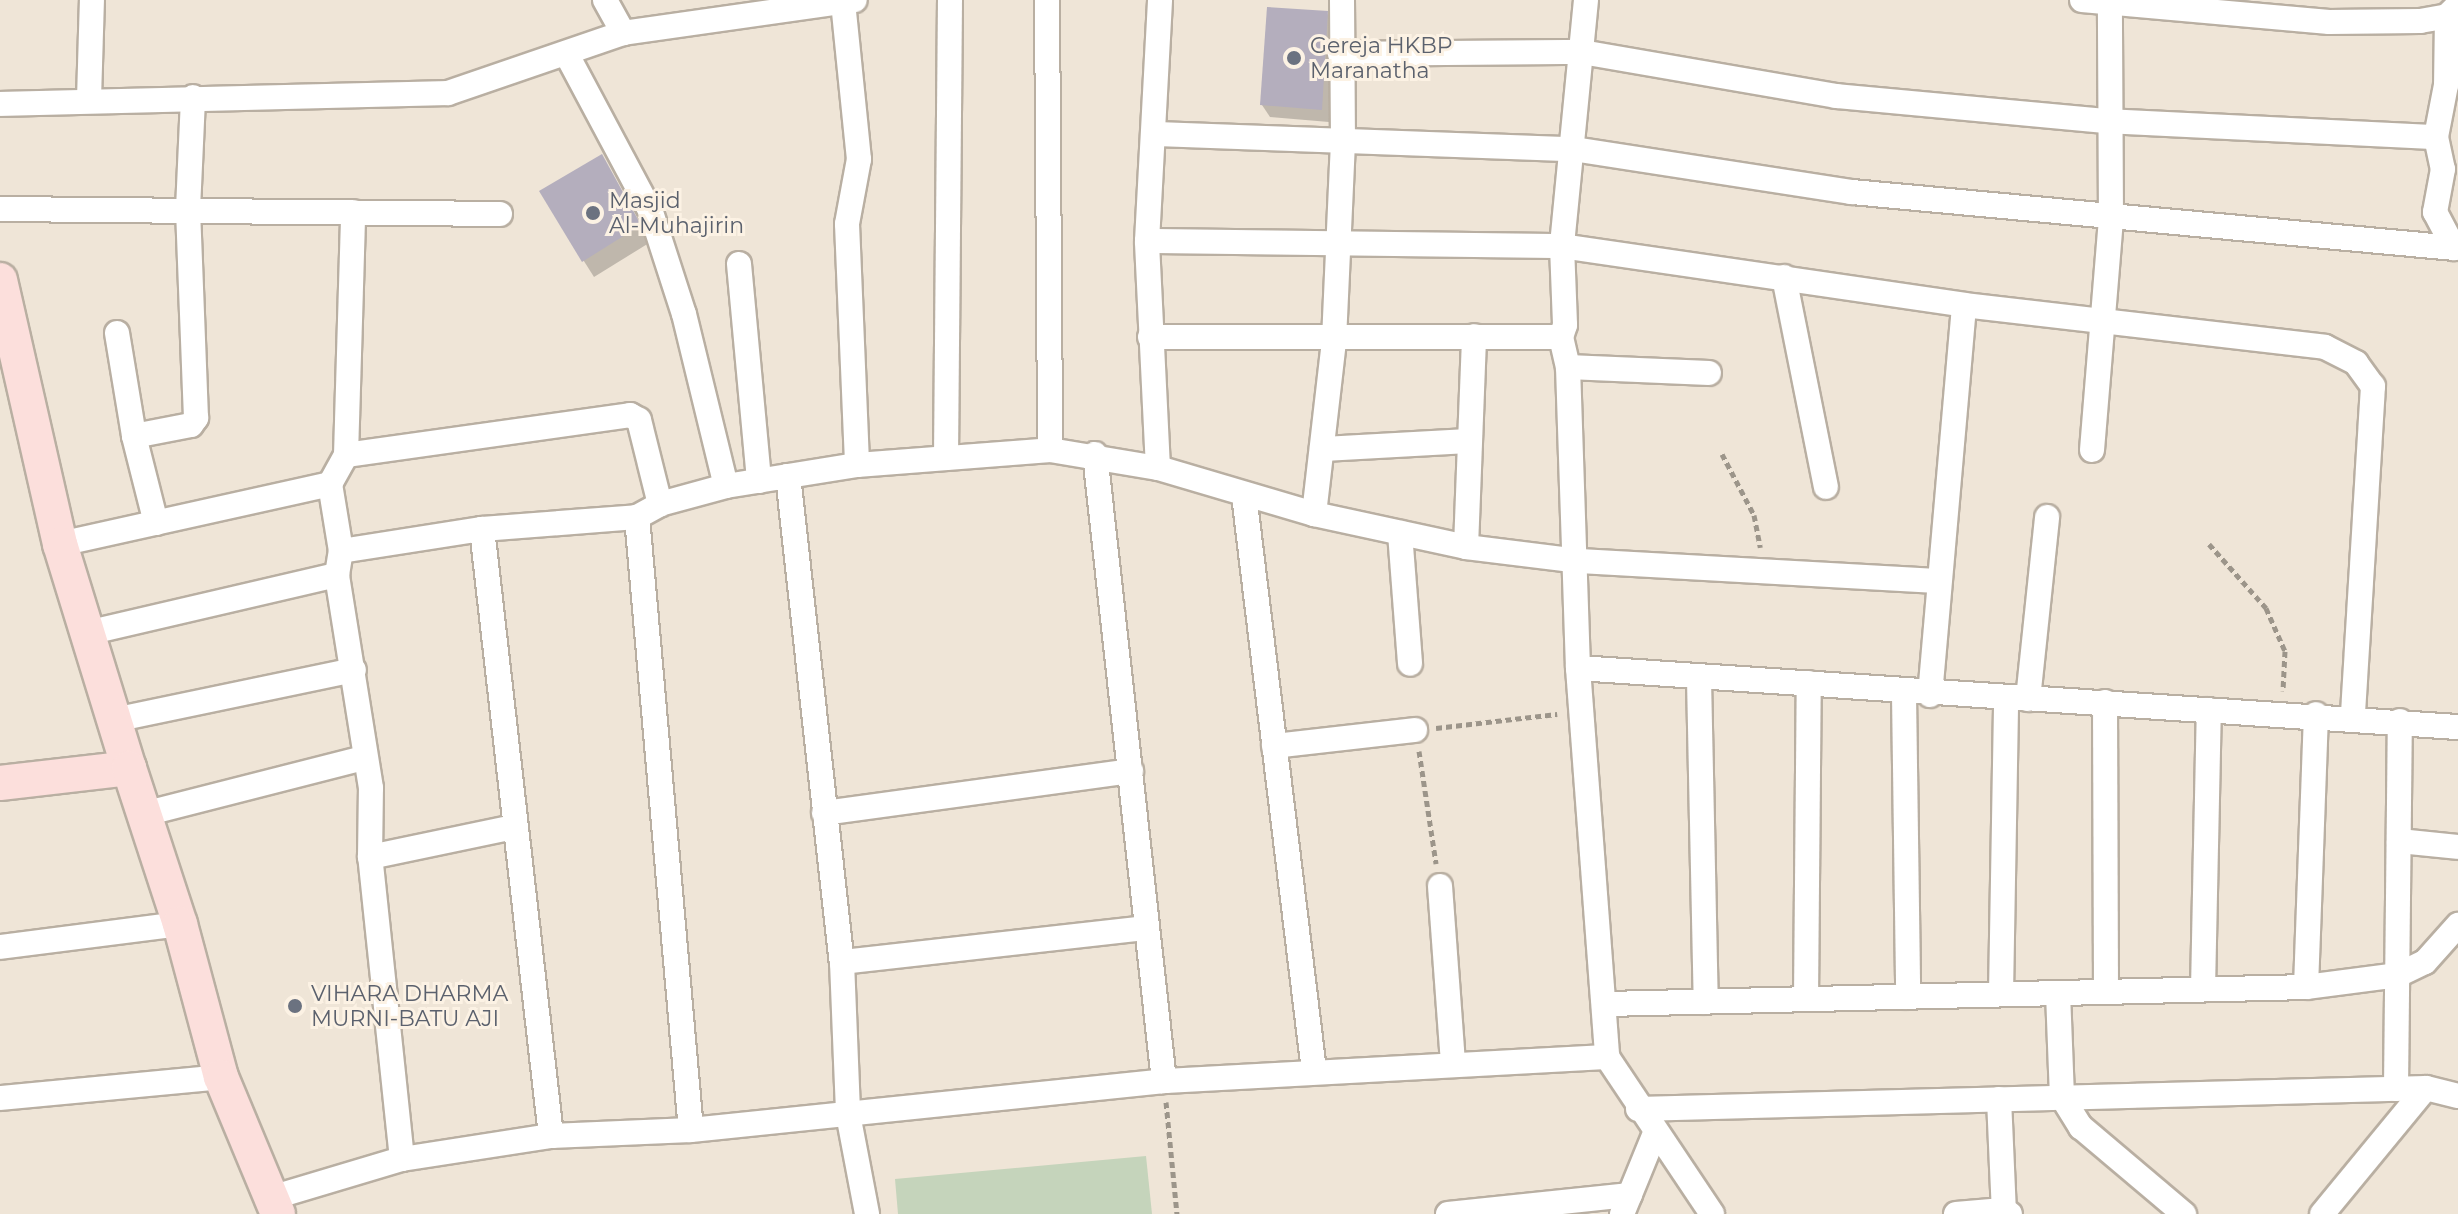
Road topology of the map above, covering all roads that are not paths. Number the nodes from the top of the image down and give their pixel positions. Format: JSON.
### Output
{"nodes":[{"id":1,"x":92,"y":0,"type":"edge"},
{"id":2,"x":605,"y":0,"type":"edge"},
{"id":3,"x":950,"y":0,"type":"edge"},
{"id":4,"x":1047,"y":0,"type":"edge"},
{"id":5,"x":1160,"y":0,"type":"edge"},
{"id":6,"x":1342,"y":0,"type":"edge"},
{"id":7,"x":1586,"y":0,"type":"edge"},
{"id":8,"x":2082,"y":0,"type":"edge"},
{"id":9,"x":849,"y":1,"type":"edge"},
{"id":10,"x":2110,"y":2,"type":"edge"},
{"id":11,"x":2453,"y":10,"type":"edge"},
{"id":12,"x":700,"y":11,"type":"edge"},
{"id":13,"x":623,"y":33,"type":"junction"},
{"id":14,"x":1582,"y":52,"type":"junction"},
{"id":15,"x":566,"y":53,"type":"junction"},
{"id":16,"x":1340,"y":54,"type":"junction"},
{"id":17,"x":2452,"y":86,"type":"edge"},
{"id":18,"x":193,"y":97,"type":"junction"},
{"id":19,"x":89,"y":99,"type":"junction"},
{"id":20,"x":0,"y":104,"type":"edge"},
{"id":21,"x":2107,"y":121,"type":"junction"},
{"id":22,"x":1155,"y":134,"type":"junction"},
{"id":23,"x":2436,"y":137,"type":"junction"},
{"id":24,"x":1343,"y":143,"type":"junction"},
{"id":25,"x":1573,"y":149,"type":"junction"},
{"id":26,"x":2450,"y":171,"type":"edge"},
{"id":27,"x":0,"y":209,"type":"edge"},
{"id":28,"x":188,"y":209,"type":"junction"},
{"id":29,"x":353,"y":212,"type":"junction"},
{"id":30,"x":500,"y":214,"type":"dead end"},
{"id":31,"x":2111,"y":219,"type":"junction"},
{"id":32,"x":1147,"y":241,"type":"junction"},
{"id":33,"x":1338,"y":242,"type":"junction"},
{"id":34,"x":1562,"y":246,"type":"junction"},
{"id":35,"x":739,"y":264,"type":"dead end"},
{"id":36,"x":1784,"y":277,"type":"junction"},
{"id":37,"x":0,"y":280,"type":"edge"},
{"id":38,"x":1964,"y":305,"type":"junction"},
{"id":39,"x":2104,"y":321,"type":"junction"},
{"id":40,"x":117,"y":333,"type":"dead end"},
{"id":41,"x":1474,"y":336,"type":"junction"},
{"id":42,"x":1150,"y":337,"type":"junction"},
{"id":43,"x":1561,"y":337,"type":"junction"},
{"id":44,"x":1334,"y":340,"type":"junction"},
{"id":45,"x":1568,"y":367,"type":"junction"},
{"id":46,"x":1709,"y":373,"type":"dead end"},
{"id":47,"x":134,"y":436,"type":"junction"},
{"id":48,"x":1470,"y":441,"type":"junction"},
{"id":49,"x":1322,"y":449,"type":"junction"},
{"id":50,"x":1050,"y":450,"type":"junction"},
{"id":51,"x":2092,"y":450,"type":"dead end"},
{"id":52,"x":1095,"y":454,"type":"junction"},
{"id":53,"x":346,"y":455,"type":"junction"},
{"id":54,"x":946,"y":458,"type":"junction"},
{"id":55,"x":857,"y":465,"type":"junction"},
{"id":56,"x":1158,"y":468,"type":"junction"},
{"id":57,"x":788,"y":476,"type":"junction"},
{"id":58,"x":759,"y":481,"type":"junction"},
{"id":59,"x":330,"y":484,"type":"junction"},
{"id":60,"x":726,"y":486,"type":"junction"},
{"id":61,"x":1826,"y":487,"type":"dead end"},
{"id":62,"x":1244,"y":495,"type":"junction"},
{"id":63,"x":660,"y":504,"type":"junction"},
{"id":64,"x":1314,"y":514,"type":"junction"},
{"id":65,"x":637,"y":517,"type":"junction"},
{"id":66,"x":2047,"y":517,"type":"dead end"},
{"id":67,"x":156,"y":523,"type":"junction"},
{"id":68,"x":482,"y":529,"type":"junction"},
{"id":69,"x":1400,"y":533,"type":"junction"},
{"id":70,"x":60,"y":544,"type":"junction"},
{"id":71,"x":1466,"y":547,"type":"junction"},
{"id":72,"x":1578,"y":561,"type":"junction"},
{"id":73,"x":339,"y":563,"type":"junction"},
{"id":74,"x":1938,"y":581,"type":"junction"},
{"id":75,"x":87,"y":633,"type":"junction"},
{"id":76,"x":1410,"y":664,"type":"dead end"},
{"id":77,"x":1578,"y":668,"type":"junction"},
{"id":78,"x":354,"y":670,"type":"junction"},
{"id":79,"x":1699,"y":679,"type":"junction"},
{"id":80,"x":1809,"y":683,"type":"junction"},
{"id":81,"x":1904,"y":694,"type":"junction"},
{"id":82,"x":1930,"y":695,"type":"junction"},
{"id":83,"x":2017,"y":698,"type":"junction"},
{"id":84,"x":2105,"y":702,"type":"junction"},
{"id":85,"x":2209,"y":710,"type":"junction"},
{"id":86,"x":2316,"y":714,"type":"junction"},
{"id":87,"x":2353,"y":717,"type":"junction"},
{"id":88,"x":114,"y":720,"type":"junction"},
{"id":89,"x":2400,"y":721,"type":"junction"},
{"id":90,"x":2458,"y":727,"type":"edge"},
{"id":91,"x":1415,"y":730,"type":"road end"},
{"id":92,"x":1274,"y":746,"type":"junction"},
{"id":93,"x":363,"y":758,"type":"junction"},
{"id":94,"x":129,"y":768,"type":"junction"},
{"id":95,"x":1131,"y":771,"type":"junction"},
{"id":96,"x":0,"y":783,"type":"edge"},
{"id":97,"x":824,"y":813,"type":"junction"},
{"id":98,"x":144,"y":814,"type":"junction"},
{"id":99,"x":514,"y":827,"type":"junction"},
{"id":100,"x":2399,"y":841,"type":"junction"},
{"id":101,"x":2458,"y":847,"type":"edge"},
{"id":102,"x":370,"y":857,"type":"junction"},
{"id":103,"x":1440,"y":886,"type":"road end"},
{"id":104,"x":180,"y":924,"type":"junction"},
{"id":105,"x":2458,"y":925,"type":"edge"},
{"id":106,"x":1146,"y":928,"type":"junction"},
{"id":107,"x":0,"y":947,"type":"edge"},
{"id":108,"x":842,"y":962,"type":"junction"},
{"id":109,"x":2398,"y":975,"type":"junction"},
{"id":110,"x":2306,"y":987,"type":"junction"},
{"id":111,"x":2203,"y":989,"type":"junction"},
{"id":112,"x":2106,"y":991,"type":"junction"},
{"id":113,"x":2058,"y":993,"type":"junction"},
{"id":114,"x":2001,"y":994,"type":"junction"},
{"id":115,"x":1908,"y":997,"type":"junction"},
{"id":116,"x":1806,"y":999,"type":"junction"},
{"id":117,"x":1706,"y":1002,"type":"junction"},
{"id":118,"x":1607,"y":1004,"type":"junction"},
{"id":119,"x":1607,"y":1057,"type":"junction"},
{"id":120,"x":1453,"y":1065,"type":"junction"},
{"id":121,"x":1314,"y":1071,"type":"junction"},
{"id":122,"x":221,"y":1077,"type":"junction"},
{"id":123,"x":1164,"y":1081,"type":"junction"},
{"id":124,"x":2426,"y":1088,"type":"junction"},
{"id":125,"x":2396,"y":1089,"type":"junction"},
{"id":126,"x":2458,"y":1096,"type":"edge"},
{"id":127,"x":2062,"y":1097,"type":"junction"},
{"id":128,"x":0,"y":1098,"type":"edge"},
{"id":129,"x":1999,"y":1099,"type":"junction"},
{"id":130,"x":1638,"y":1109,"type":"junction"},
{"id":131,"x":848,"y":1114,"type":"junction"},
{"id":132,"x":691,"y":1130,"type":"junction"},
{"id":133,"x":1655,"y":1133,"type":"junction"},
{"id":134,"x":551,"y":1136,"type":"junction"},
{"id":135,"x":402,"y":1159,"type":"junction"},
{"id":136,"x":1626,"y":1204,"type":"edge"},
{"id":137,"x":275,"y":1206,"type":"edge"},
{"id":138,"x":2006,"y":1213,"type":"edge"},
{"id":139,"x":867,"y":1214,"type":"edge"},
{"id":140,"x":1448,"y":1214,"type":"edge"},
{"id":141,"x":1712,"y":1214,"type":"edge"},
{"id":142,"x":1956,"y":1214,"type":"edge"},
{"id":143,"x":2184,"y":1214,"type":"edge"},
{"id":144,"x":2322,"y":1214,"type":"edge"}],
"edges":[{"from":1,"to":19,"type":"street"},
{"from":2,"to":13,"type":"street"},
{"from":3,"to":54,"type":"street"},
{"from":4,"to":50,"type":"street"},
{"from":5,"to":22,"type":"street"},
{"from":6,"to":16,"type":"street"},
{"from":7,"to":14,"type":"street"},
{"from":8,"to":10,"type":"street"},
{"from":9,"to":12,"type":"street"},
{"from":9,"to":55,"type":"street"},
{"from":10,"to":11,"type":"street"},
{"from":10,"to":21,"type":"street"},
{"from":11,"to":17,"type":"street"},
{"from":12,"to":13,"type":"street"},
{"from":13,"to":15,"type":"street"},
{"from":14,"to":16,"type":"street"},
{"from":14,"to":21,"type":"street"},
{"from":14,"to":25,"type":"street"},
{"from":15,"to":18,"type":"street"},
{"from":15,"to":60,"type":"street"},
{"from":16,"to":24,"type":"street"},
{"from":17,"to":23,"type":"street"},
{"from":18,"to":19,"type":"street"},
{"from":18,"to":28,"type":"street"},
{"from":19,"to":20,"type":"street"},
{"from":21,"to":23,"type":"street"},
{"from":21,"to":31,"type":"street"},
{"from":22,"to":24,"type":"street"},
{"from":22,"to":32,"type":"street"},
{"from":23,"to":26,"type":"street"},
{"from":24,"to":25,"type":"street"},
{"from":24,"to":33,"type":"street"},
{"from":25,"to":31,"type":"street"},
{"from":25,"to":34,"type":"street"},
{"from":26,"to":31,"type":"street"},
{"from":27,"to":28,"type":"street"},
{"from":28,"to":29,"type":"street"},
{"from":28,"to":47,"type":"street"},
{"from":29,"to":30,"type":"street"},
{"from":29,"to":53,"type":"street"},
{"from":31,"to":39,"type":"street"},
{"from":32,"to":33,"type":"street"},
{"from":32,"to":42,"type":"street"},
{"from":33,"to":34,"type":"street"},
{"from":33,"to":44,"type":"street"},
{"from":34,"to":36,"type":"street"},
{"from":34,"to":43,"type":"street"},
{"from":35,"to":58,"type":"street"},
{"from":36,"to":38,"type":"street"},
{"from":36,"to":61,"type":"street"},
{"from":37,"to":70,"type":"street"},
{"from":38,"to":39,"type":"street"},
{"from":38,"to":74,"type":"street"},
{"from":39,"to":51,"type":"street"},
{"from":39,"to":87,"type":"street"},
{"from":40,"to":47,"type":"street"},
{"from":41,"to":43,"type":"street"},
{"from":41,"to":44,"type":"street"},
{"from":41,"to":48,"type":"street"},
{"from":42,"to":44,"type":"street"},
{"from":42,"to":56,"type":"street"},
{"from":43,"to":45,"type":"street"},
{"from":44,"to":49,"type":"street"},
{"from":45,"to":46,"type":"street"},
{"from":45,"to":72,"type":"street"},
{"from":47,"to":67,"type":"street"},
{"from":48,"to":49,"type":"street"},
{"from":48,"to":71,"type":"street"},
{"from":49,"to":64,"type":"street"},
{"from":50,"to":52,"type":"street"},
{"from":50,"to":54,"type":"street"},
{"from":52,"to":56,"type":"street"},
{"from":52,"to":95,"type":"street"},
{"from":53,"to":59,"type":"street"},
{"from":53,"to":63,"type":"street"},
{"from":54,"to":55,"type":"street"},
{"from":55,"to":57,"type":"street"},
{"from":56,"to":62,"type":"street"},
{"from":57,"to":58,"type":"street"},
{"from":57,"to":97,"type":"street"},
{"from":58,"to":60,"type":"street"},
{"from":59,"to":67,"type":"street"},
{"from":59,"to":73,"type":"street"},
{"from":60,"to":63,"type":"street"},
{"from":62,"to":64,"type":"street"},
{"from":62,"to":92,"type":"street"},
{"from":63,"to":65,"type":"street"},
{"from":64,"to":69,"type":"street"},
{"from":65,"to":68,"type":"street"},
{"from":65,"to":132,"type":"street"},
{"from":66,"to":83,"type":"street"},
{"from":67,"to":70,"type":"street"},
{"from":68,"to":73,"type":"street"},
{"from":68,"to":99,"type":"street"},
{"from":69,"to":71,"type":"street"},
{"from":69,"to":76,"type":"street"},
{"from":70,"to":75,"type":"street"},
{"from":71,"to":72,"type":"street"},
{"from":72,"to":74,"type":"street"},
{"from":72,"to":77,"type":"street"},
{"from":73,"to":75,"type":"street"},
{"from":73,"to":78,"type":"street"},
{"from":74,"to":82,"type":"street"},
{"from":75,"to":88,"type":"street"},
{"from":77,"to":79,"type":"street"},
{"from":77,"to":118,"type":"street"},
{"from":78,"to":88,"type":"street"},
{"from":78,"to":93,"type":"street"},
{"from":79,"to":80,"type":"street"},
{"from":79,"to":117,"type":"street"},
{"from":80,"to":81,"type":"street"},
{"from":80,"to":116,"type":"street"},
{"from":81,"to":82,"type":"street"},
{"from":81,"to":115,"type":"street"},
{"from":82,"to":83,"type":"street"},
{"from":83,"to":84,"type":"street"},
{"from":83,"to":114,"type":"street"},
{"from":84,"to":85,"type":"street"},
{"from":84,"to":112,"type":"street"},
{"from":85,"to":86,"type":"street"},
{"from":85,"to":111,"type":"street"},
{"from":86,"to":87,"type":"street"},
{"from":86,"to":110,"type":"street"},
{"from":87,"to":89,"type":"street"},
{"from":88,"to":94,"type":"street"},
{"from":89,"to":90,"type":"street"},
{"from":89,"to":100,"type":"street"},
{"from":91,"to":92,"type":"street"},
{"from":92,"to":121,"type":"street"},
{"from":93,"to":98,"type":"street"},
{"from":93,"to":102,"type":"street"},
{"from":94,"to":96,"type":"street"},
{"from":94,"to":98,"type":"street"},
{"from":95,"to":97,"type":"street"},
{"from":95,"to":106,"type":"street"},
{"from":97,"to":108,"type":"street"},
{"from":98,"to":104,"type":"street"},
{"from":99,"to":102,"type":"street"},
{"from":99,"to":134,"type":"street"},
{"from":100,"to":101,"type":"street"},
{"from":100,"to":109,"type":"street"},
{"from":102,"to":135,"type":"street"},
{"from":103,"to":120,"type":"street"},
{"from":104,"to":107,"type":"street"},
{"from":104,"to":122,"type":"street"},
{"from":105,"to":109,"type":"street"},
{"from":106,"to":108,"type":"street"},
{"from":106,"to":123,"type":"street"},
{"from":108,"to":131,"type":"street"},
{"from":109,"to":110,"type":"street"},
{"from":109,"to":125,"type":"street"},
{"from":110,"to":111,"type":"street"},
{"from":111,"to":112,"type":"street"},
{"from":112,"to":113,"type":"street"},
{"from":113,"to":114,"type":"street"},
{"from":113,"to":127,"type":"street"},
{"from":114,"to":115,"type":"street"},
{"from":115,"to":116,"type":"street"},
{"from":116,"to":117,"type":"street"},
{"from":117,"to":118,"type":"street"},
{"from":118,"to":119,"type":"street"},
{"from":119,"to":120,"type":"street"},
{"from":119,"to":130,"type":"street"},
{"from":120,"to":121,"type":"street"},
{"from":121,"to":123,"type":"street"},
{"from":122,"to":128,"type":"street"},
{"from":122,"to":137,"type":"street"},
{"from":123,"to":131,"type":"street"},
{"from":124,"to":125,"type":"street"},
{"from":124,"to":126,"type":"street"},
{"from":124,"to":144,"type":"street"},
{"from":125,"to":127,"type":"street"},
{"from":127,"to":129,"type":"street"},
{"from":127,"to":143,"type":"street"},
{"from":129,"to":130,"type":"street"},
{"from":129,"to":138,"type":"street"},
{"from":130,"to":133,"type":"street"},
{"from":131,"to":132,"type":"street"},
{"from":131,"to":139,"type":"street"},
{"from":132,"to":134,"type":"street"},
{"from":133,"to":136,"type":"street"},
{"from":133,"to":141,"type":"street"},
{"from":134,"to":135,"type":"street"},
{"from":135,"to":137,"type":"street"},
{"from":136,"to":140,"type":"street"},
{"from":138,"to":142,"type":"street"}]}
